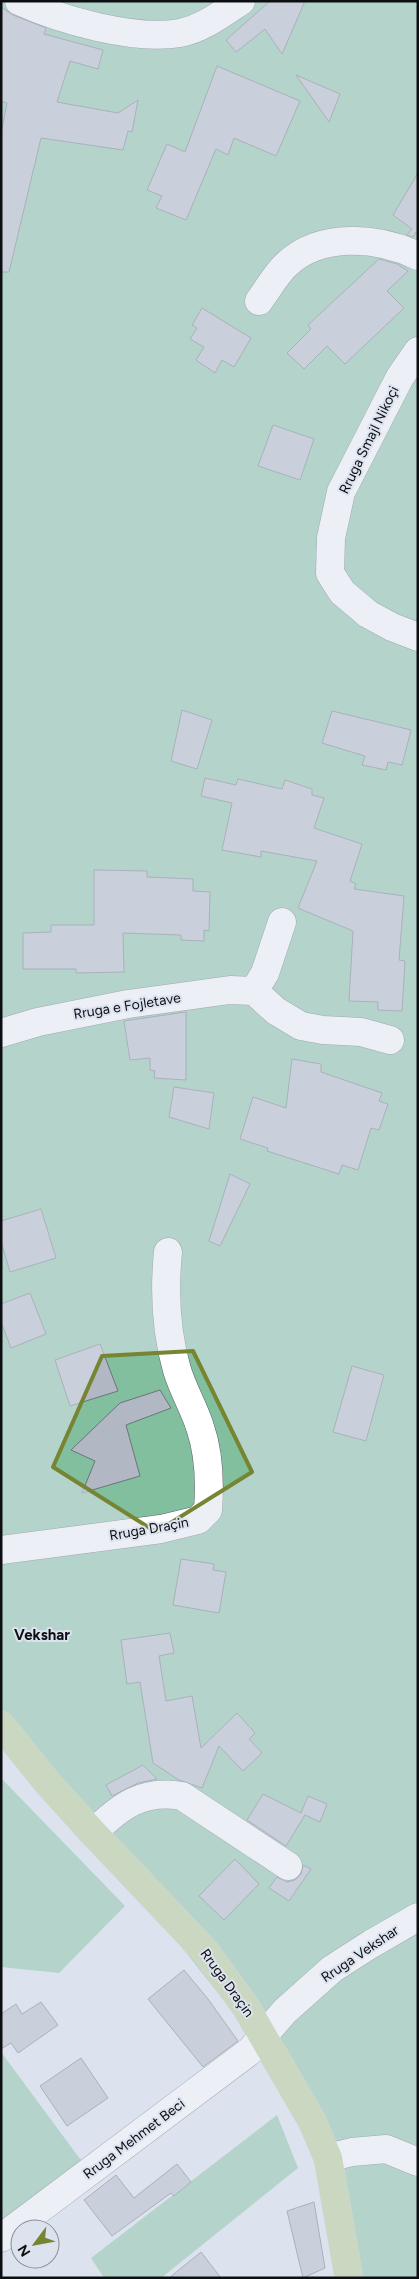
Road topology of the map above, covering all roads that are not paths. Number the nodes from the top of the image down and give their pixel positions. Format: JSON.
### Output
{"nodes":[{"id":1,"x":19,"y":1,"type":"edge"},
{"id":2,"x":241,"y":1,"type":"edge"},
{"id":3,"x":418,"y":256,"type":"edge"},
{"id":4,"x":259,"y":301,"type":"dead end"},
{"id":5,"x":418,"y":351,"type":"edge"},
{"id":6,"x":418,"y":637,"type":"edge"},
{"id":7,"x":282,"y":922,"type":"dead end"},
{"id":8,"x":254,"y":991,"type":"junction"},
{"id":9,"x":1,"y":1033,"type":"edge"},
{"id":10,"x":390,"y":1040,"type":"dead end"},
{"id":11,"x":168,"y":1252,"type":"dead end"},
{"id":12,"x":1,"y":1550,"type":"edge"},
{"id":13,"x":1,"y":1725,"type":"edge"},
{"id":14,"x":93,"y":1833,"type":"junction"},
{"id":15,"x":288,"y":1866,"type":"dead end"},
{"id":16,"x":418,"y":1917,"type":"edge"},
{"id":17,"x":264,"y":2037,"type":"junction"},
{"id":18,"x":328,"y":2158,"type":"junction"},
{"id":19,"x":418,"y":2162,"type":"edge"},
{"id":20,"x":1,"y":2238,"type":"edge"},
{"id":21,"x":349,"y":2278,"type":"edge"}],
"edges":[{"from":1,"to":2,"type":"street"},
{"from":3,"to":4,"type":"street"},
{"from":5,"to":6,"type":"street","name":"Rruga Smajl Nikoçi"},
{"from":7,"to":8,"type":"street"},
{"from":8,"to":9,"type":"street","name":"Rruga e Fojletave"},
{"from":8,"to":10,"type":"street"},
{"from":11,"to":12,"type":"street","name":"Rruga Draçin"},
{"from":13,"to":14,"type":"main road","name":"Rruga Draçin"},
{"from":14,"to":15,"type":"street"},
{"from":14,"to":17,"type":"main road","name":"Rruga Draçin"},
{"from":16,"to":17,"type":"street","name":"Rruga Vekshar"},
{"from":17,"to":18,"type":"main road","name":"Rruga Draçin"},
{"from":17,"to":20,"type":"street","name":"Rruga Mehmet Beci"},
{"from":18,"to":19,"type":"street"},
{"from":18,"to":21,"type":"main road","name":"Rruga Draçin"}]}
